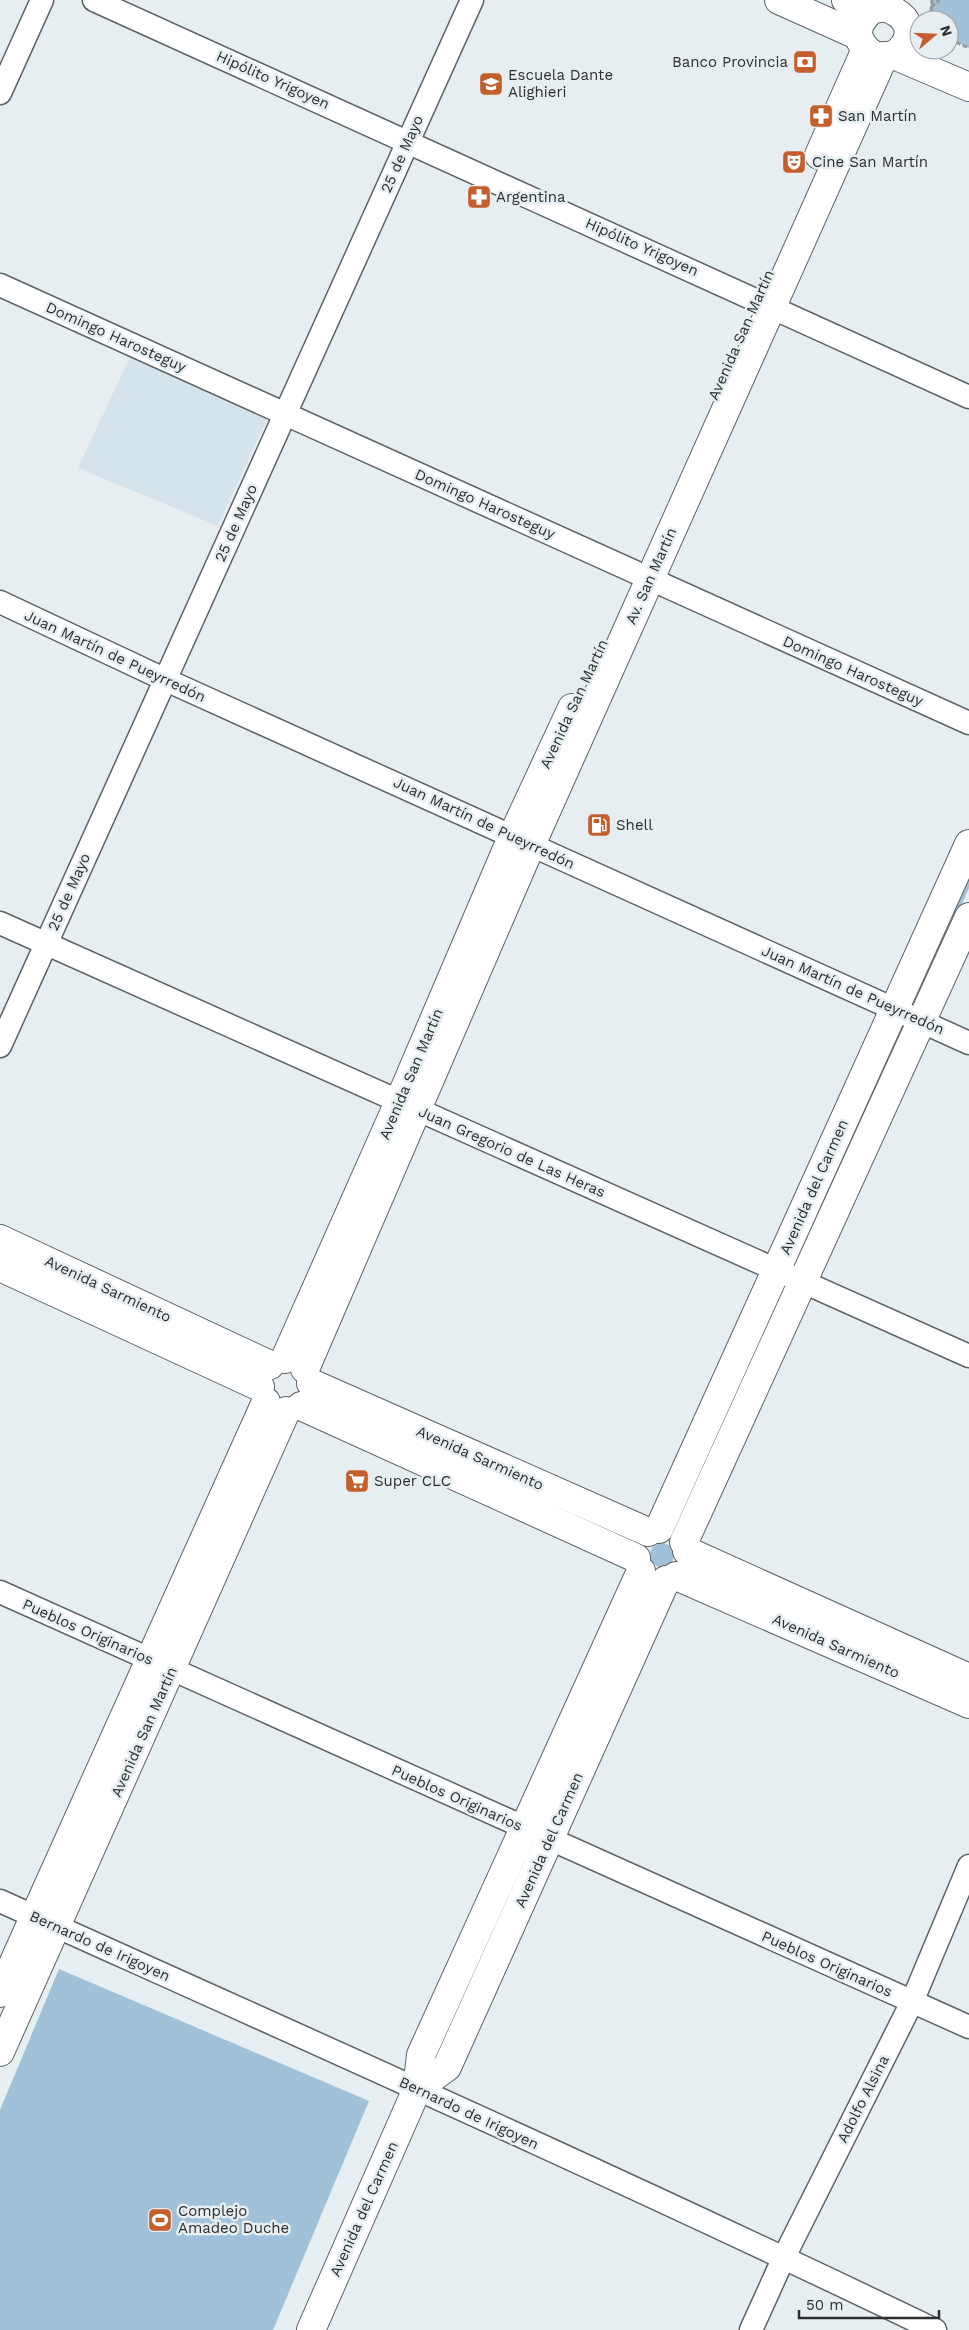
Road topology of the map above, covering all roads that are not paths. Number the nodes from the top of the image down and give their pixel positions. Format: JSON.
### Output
{"nodes":[{"id":1,"x":42,"y":0,"type":"edge"},
{"id":2,"x":94,"y":0,"type":"edge"},
{"id":3,"x":472,"y":0,"type":"edge"},
{"id":4,"x":779,"y":0,"type":"edge"},
{"id":5,"x":881,"y":5,"type":"edge"},
{"id":6,"x":894,"y":47,"type":"edge"},
{"id":7,"x":969,"y":68,"type":"edge"},
{"id":8,"x":969,"y":87,"type":"edge"},
{"id":9,"x":0,"y":92,"type":"edge"},
{"id":10,"x":408,"y":140,"type":"junction"},
{"id":11,"x":0,"y":285,"type":"edge"},
{"id":12,"x":764,"y":303,"type":"junction"},
{"id":13,"x":969,"y":396,"type":"edge"},
{"id":14,"x":285,"y":414,"type":"junction"},
{"id":15,"x":642,"y":576,"type":"junction"},
{"id":16,"x":0,"y":602,"type":"edge"},
{"id":17,"x":166,"y":680,"type":"junction"},
{"id":18,"x":969,"y":723,"type":"edge"},
{"id":19,"x":522,"y":840,"type":"junction"},
{"id":20,"x":969,"y":844,"type":"edge"},
{"id":21,"x":969,"y":917,"type":"edge"},
{"id":22,"x":0,"y":923,"type":"edge"},
{"id":23,"x":46,"y":943,"type":"junction"},
{"id":24,"x":895,"y":1009,"type":"junction"},
{"id":25,"x":922,"y":1022,"type":"junction"},
{"id":26,"x":969,"y":1043,"type":"edge"},
{"id":27,"x":0,"y":1046,"type":"edge"},
{"id":28,"x":409,"y":1106,"type":"junction"},
{"id":29,"x":0,"y":1239,"type":"edge"},
{"id":30,"x":0,"y":1267,"type":"edge"},
{"id":31,"x":777,"y":1270,"type":"junction"},
{"id":32,"x":803,"y":1282,"type":"junction"},
{"id":33,"x":969,"y":1356,"type":"edge"},
{"id":34,"x":286,"y":1385,"type":"junction"},
{"id":35,"x":653,"y":1531,"type":"junction"},
{"id":36,"x":685,"y":1547,"type":"junction"},
{"id":37,"x":638,"y":1564,"type":"junction"},
{"id":38,"x":671,"y":1578,"type":"junction"},
{"id":39,"x":0,"y":1592,"type":"edge"},
{"id":40,"x":161,"y":1665,"type":"junction"},
{"id":41,"x":969,"y":1678,"type":"edge"},
{"id":42,"x":969,"y":1704,"type":"edge"},
{"id":43,"x":524,"y":1828,"type":"junction"},
{"id":44,"x":550,"y":1840,"type":"junction"},
{"id":45,"x":969,"y":1866,"type":"edge"},
{"id":46,"x":0,"y":1901,"type":"edge"},
{"id":47,"x":45,"y":1922,"type":"junction"},
{"id":48,"x":0,"y":1993,"type":"edge"},
{"id":49,"x":912,"y":2002,"type":"junction"},
{"id":50,"x":969,"y":2028,"type":"edge"},
{"id":51,"x":0,"y":2052,"type":"edge"},
{"id":52,"x":417,"y":2089,"type":"junction"},
{"id":53,"x":784,"y":2257,"type":"junction"},
{"id":54,"x":311,"y":2330,"type":"edge"},
{"id":55,"x":751,"y":2330,"type":"edge"},
{"id":56,"x":935,"y":2330,"type":"edge"}],
"edges":[{"from":1,"to":9,"type":"street"},
{"from":2,"to":10,"type":"street","name":"Hipólito Yrigoyen"},
{"from":3,"to":10,"type":"street","name":"25 de Mayo"},
{"from":4,"to":6,"type":"main road"},
{"from":5,"to":6,"type":"main road"},
{"from":5,"to":6,"type":"main road","name":"Avenida San Martín"},
{"from":6,"to":7,"type":"main road"},
{"from":6,"to":8,"type":"main road"},
{"from":6,"to":12,"type":"main road","name":"Avenida San Martín"},
{"from":10,"to":12,"type":"street","name":"Hipólito Yrigoyen"},
{"from":10,"to":14,"type":"street","name":"25 de Mayo"},
{"from":11,"to":14,"type":"street","name":"Domingo Harosteguy"},
{"from":12,"to":13,"type":"street","name":"Hipólito Yrigoyen"},
{"from":12,"to":15,"type":"main road","name":"Avenida San Martín"},
{"from":14,"to":15,"type":"street","name":"Domingo Harosteguy"},
{"from":14,"to":17,"type":"street","name":"25 de Mayo"},
{"from":15,"to":18,"type":"street","name":"Domingo Harosteguy"},
{"from":15,"to":19,"type":"main road","name":"Avenida San Martín"},
{"from":16,"to":17,"type":"street","name":"Juan Martín de Pueyrredón"},
{"from":17,"to":19,"type":"street","name":"Juan Martín de Pueyrredón"},
{"from":17,"to":23,"type":"street","name":"25 de Mayo"},
{"from":19,"to":24,"type":"street","name":"Juan Martín de Pueyrredón"},
{"from":19,"to":28,"type":"main road","name":"Avenida San Martín"},
{"from":20,"to":24,"type":"main road","name":"Avenida del Carmen"},
{"from":21,"to":25,"type":"main road","name":"Avenida del Carmen"},
{"from":22,"to":23,"type":"street","name":"Juan Gregorio de Las Heras"},
{"from":23,"to":27,"type":"street","name":"25 de Mayo"},
{"from":23,"to":28,"type":"street","name":"Juan Gregorio de Las Heras"},
{"from":24,"to":25,"type":"street","name":"Juan Martín de Pueyrredón"},
{"from":24,"to":31,"type":"main road","name":"Avenida del Carmen"},
{"from":25,"to":26,"type":"street","name":"Juan Martín de Pueyrredón"},
{"from":25,"to":32,"type":"main road","name":"Avenida del Carmen"},
{"from":28,"to":31,"type":"street","name":"Juan Gregorio de Las Heras"},
{"from":28,"to":34,"type":"main road","name":"Avenida San Martín"},
{"from":29,"to":34,"type":"main road","name":"Avenida Sarmiento"},
{"from":30,"to":34,"type":"main road","name":"Avenida Sarmiento"},
{"from":31,"to":32,"type":"street","name":"Juan Gregorio de Las Heras"},
{"from":31,"to":35,"type":"main road","name":"Avenida del Carmen"},
{"from":32,"to":33,"type":"street","name":"Juan Gregorio de Las Heras"},
{"from":32,"to":36,"type":"main road","name":"Avenida del Carmen"},
{"from":34,"to":35,"type":"main road","name":"Avenida Sarmiento"},
{"from":34,"to":37,"type":"main road","name":"Avenida Sarmiento"},
{"from":34,"to":40,"type":"main road","name":"Avenida San Martín"},
{"from":35,"to":36,"type":"main road"},
{"from":35,"to":37,"type":"main road"},
{"from":36,"to":38,"type":"main road"},
{"from":36,"to":41,"type":"main road","name":"Avenida Sarmiento"},
{"from":37,"to":38,"type":"main road"},
{"from":37,"to":43,"type":"main road","name":"Avenida del Carmen"},
{"from":38,"to":42,"type":"main road","name":"Avenida Sarmiento"},
{"from":38,"to":44,"type":"main road","name":"Avenida del Carmen"},
{"from":39,"to":40,"type":"street","name":"Pueblos Originarios"},
{"from":40,"to":43,"type":"street","name":"Pueblos Originarios"},
{"from":40,"to":47,"type":"main road","name":"Avenida San Martín"},
{"from":43,"to":44,"type":"street","name":"Pueblos Originarios"},
{"from":43,"to":52,"type":"main road","name":"Avenida del Carmen"},
{"from":44,"to":49,"type":"street","name":"Pueblos Originarios"},
{"from":44,"to":52,"type":"main road","name":"Avenida del Carmen"},
{"from":45,"to":49,"type":"street","name":"Adolfo Alsina"},
{"from":46,"to":47,"type":"street","name":"Bernardo de Irigoyen"},
{"from":47,"to":48,"type":"main road","name":"Avenida San Martín"},
{"from":47,"to":51,"type":"main road","name":"Avenida San Martín"},
{"from":47,"to":52,"type":"street","name":"Bernardo de Irigoyen"},
{"from":49,"to":50,"type":"street","name":"Pueblos Originarios"},
{"from":49,"to":53,"type":"street","name":"Adolfo Alsina"},
{"from":52,"to":53,"type":"street","name":"Bernardo de Irigoyen"},
{"from":52,"to":54,"type":"main road","name":"Avenida del Carmen"},
{"from":53,"to":55,"type":"street","name":"Adolfo Alsina"},
{"from":53,"to":56,"type":"street","name":"Bernardo de Irigoyen"}]}
